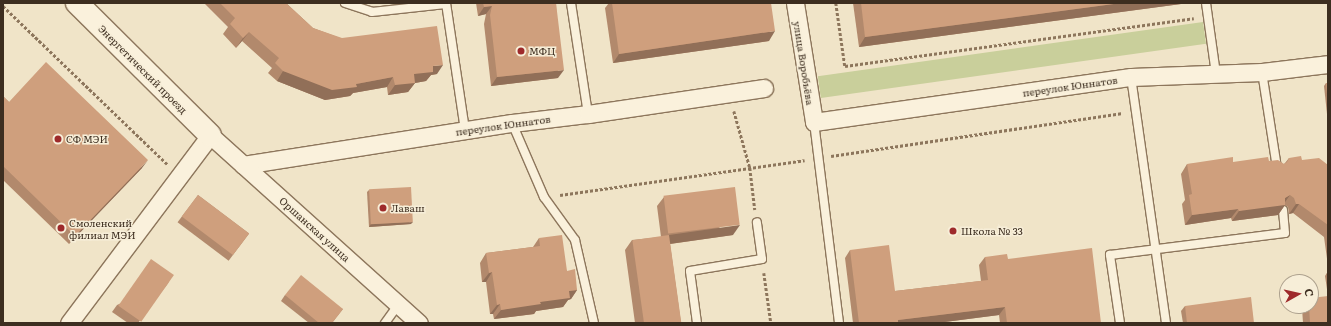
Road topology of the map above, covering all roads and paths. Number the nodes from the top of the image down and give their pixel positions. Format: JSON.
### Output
{"nodes":[{"id":1,"x":345,"y":3,"type":"edge"},
{"id":2,"x":446,"y":3,"type":"edge"},
{"id":3,"x":570,"y":3,"type":"edge"},
{"id":4,"x":795,"y":3,"type":"edge"},
{"id":5,"x":836,"y":3,"type":"edge"},
{"id":6,"x":1206,"y":3,"type":"edge"},
{"id":7,"x":3,"y":6,"type":"edge"},
{"id":8,"x":86,"y":6,"type":"edge"},
{"id":9,"x":1208,"y":16,"type":"junction"},
{"id":10,"x":1328,"y":64,"type":"edge"},
{"id":11,"x":1262,"y":72,"type":"junction"},
{"id":12,"x":1216,"y":74,"type":"junction"},
{"id":13,"x":1131,"y":78,"type":"junction"},
{"id":14,"x":764,"y":88,"type":"dead end"},
{"id":15,"x":729,"y":93,"type":"junction"},
{"id":16,"x":1136,"y":111,"type":"junction"},
{"id":17,"x":588,"y":114,"type":"junction"},
{"id":18,"x":814,"y":122,"type":"junction"},
{"id":19,"x":512,"y":123,"type":"junction"},
{"id":20,"x":465,"y":130,"type":"junction"},
{"id":21,"x":210,"y":135,"type":"junction"},
{"id":22,"x":817,"y":158,"type":"junction"},
{"id":23,"x":243,"y":165,"type":"junction"},
{"id":24,"x":750,"y":168,"type":"junction"},
{"id":25,"x":1277,"y":168,"type":"edge"},
{"id":26,"x":179,"y":176,"type":"junction"},
{"id":27,"x":544,"y":197,"type":"junction"},
{"id":28,"x":1283,"y":210,"type":"edge"},
{"id":29,"x":757,"y":222,"type":"joint"},
{"id":30,"x":1155,"y":250,"type":"junction"},
{"id":31,"x":762,"y":259,"type":"junction"},
{"id":32,"x":398,"y":304,"type":"junction"},
{"id":33,"x":69,"y":323,"type":"edge"},
{"id":34,"x":385,"y":323,"type":"edge"},
{"id":35,"x":419,"y":323,"type":"edge"},
{"id":36,"x":594,"y":323,"type":"edge"},
{"id":37,"x":697,"y":323,"type":"edge"},
{"id":38,"x":771,"y":323,"type":"edge"},
{"id":39,"x":839,"y":323,"type":"edge"},
{"id":40,"x":1120,"y":323,"type":"edge"},
{"id":41,"x":1166,"y":323,"type":"edge"}],
"edges":[{"from":1,"to":2,"type":"lane"},
{"from":2,"to":20,"type":"lane"},
{"from":3,"to":17,"type":"lane"},
{"from":4,"to":18,"type":"street","name":"улица Воробьёва"},
{"from":5,"to":9,"type":"path"},
{"from":6,"to":9,"type":"lane"},
{"from":7,"to":26,"type":"path"},
{"from":8,"to":21,"type":"street","name":"Энергетический проезд"},
{"from":9,"to":12,"type":"lane"},
{"from":10,"to":11,"type":"street","name":"переулок Юннатов"},
{"from":11,"to":12,"type":"street","name":"переулок Юннатов"},
{"from":11,"to":25,"type":"lane"},
{"from":12,"to":13,"type":"street","name":"переулок Юннатов"},
{"from":13,"to":16,"type":"lane"},
{"from":13,"to":18,"type":"street","name":"переулок Юннатов"},
{"from":14,"to":15,"type":"street","name":"переулок Юннатов"},
{"from":15,"to":17,"type":"street","name":"переулок Юннатов"},
{"from":15,"to":24,"type":"path"},
{"from":16,"to":22,"type":"path"},
{"from":16,"to":30,"type":"lane"},
{"from":17,"to":19,"type":"street","name":"переулок Юннатов"},
{"from":18,"to":22,"type":"lane"},
{"from":19,"to":20,"type":"street","name":"переулок Юннатов"},
{"from":19,"to":27,"type":"lane"},
{"from":20,"to":23,"type":"street","name":"переулок Юннатов"},
{"from":21,"to":23,"type":"street","name":"Оршанская улица"},
{"from":21,"to":26,"type":"street"},
{"from":22,"to":24,"type":"path"},
{"from":22,"to":39,"type":"lane"},
{"from":23,"to":32,"type":"street","name":"Оршанская улица"},
{"from":24,"to":27,"type":"path"},
{"from":24,"to":29,"type":"path"},
{"from":26,"to":33,"type":"street"},
{"from":27,"to":36,"type":"lane"},
{"from":28,"to":30,"type":"lane"},
{"from":29,"to":31,"type":"lane"},
{"from":30,"to":40,"type":"lane"},
{"from":30,"to":41,"type":"lane"},
{"from":31,"to":37,"type":"lane"},
{"from":31,"to":38,"type":"path"},
{"from":32,"to":34,"type":"lane"},
{"from":32,"to":35,"type":"street","name":"Оршанская улица"}]}
